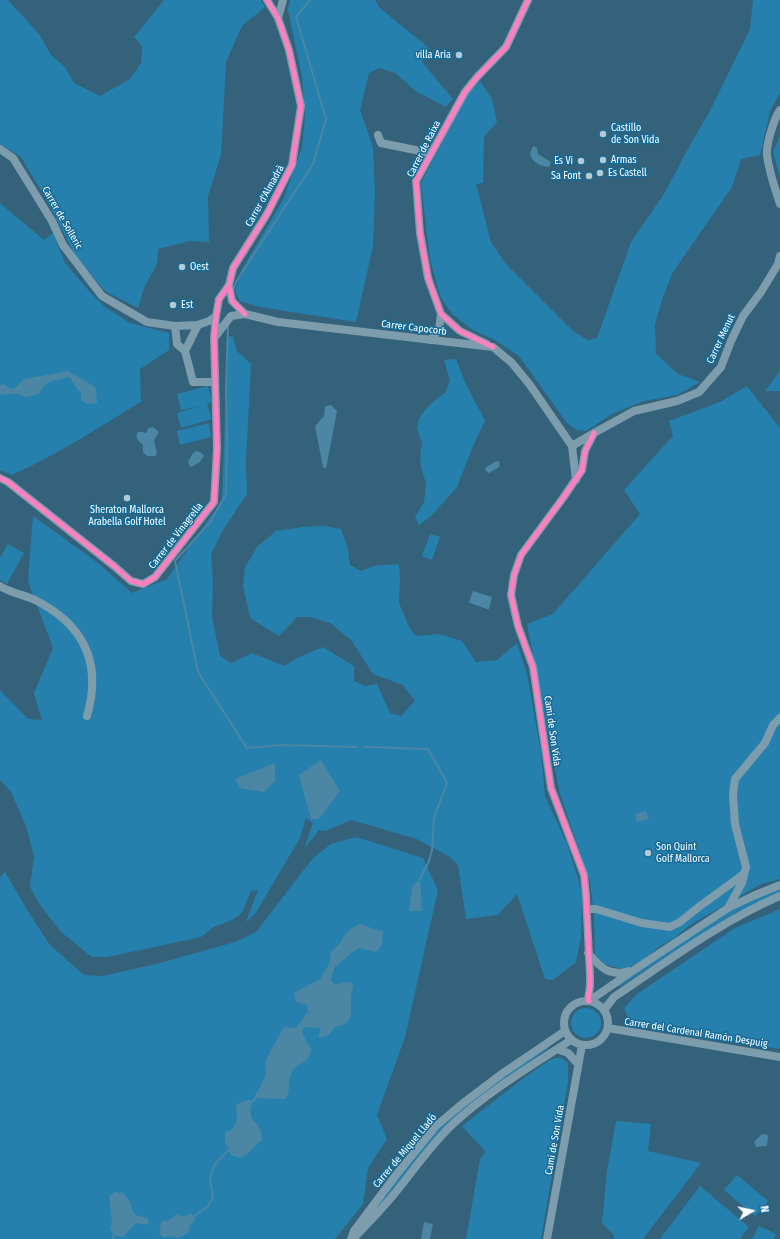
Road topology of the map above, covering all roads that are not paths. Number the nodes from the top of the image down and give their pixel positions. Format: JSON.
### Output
{"nodes":[{"id":1,"x":267,"y":0,"type":"edge"},
{"id":2,"x":283,"y":0,"type":"edge"},
{"id":3,"x":528,"y":0,"type":"edge"},
{"id":4,"x":278,"y":18,"type":"junction"},
{"id":5,"x":780,"y":110,"type":"edge"},
{"id":6,"x":378,"y":135,"type":"dead end"},
{"id":7,"x":0,"y":149,"type":"edge"},
{"id":8,"x":430,"y":153,"type":"junction"},
{"id":9,"x":780,"y":204,"type":"edge"},
{"id":10,"x":780,"y":256,"type":"edge"},
{"id":11,"x":229,"y":285,"type":"junction"},
{"id":12,"x":245,"y":314,"type":"junction"},
{"id":13,"x":441,"y":314,"type":"junction"},
{"id":14,"x":216,"y":316,"type":"junction"},
{"id":15,"x":198,"y":325,"type":"junction"},
{"id":16,"x":175,"y":326,"type":"junction"},
{"id":17,"x":214,"y":338,"type":"junction"},
{"id":18,"x":430,"y":340,"type":"junction"},
{"id":19,"x":493,"y":347,"type":"junction"},
{"id":20,"x":185,"y":351,"type":"junction"},
{"id":21,"x":215,"y":382,"type":"junction"},
{"id":22,"x":594,"y":432,"type":"junction"},
{"id":23,"x":572,"y":446,"type":"junction"},
{"id":24,"x":0,"y":478,"type":"edge"},
{"id":25,"x":576,"y":480,"type":"junction"},
{"id":26,"x":0,"y":586,"type":"edge"},
{"id":27,"x":87,"y":716,"type":"dead end"},
{"id":28,"x":780,"y":718,"type":"edge"},
{"id":29,"x":744,"y":874,"type":"junction"},
{"id":30,"x":780,"y":885,"type":"edge"},
{"id":31,"x":780,"y":896,"type":"edge"},
{"id":32,"x":728,"y":908,"type":"junction"},
{"id":33,"x":587,"y":909,"type":"junction"},
{"id":34,"x":588,"y":953,"type":"junction"},
{"id":35,"x":634,"y":970,"type":"junction"},
{"id":36,"x":589,"y":1001,"type":"junction"},
{"id":37,"x":604,"y":1010,"type":"junction"},
{"id":38,"x":608,"y":1028,"type":"junction"},
{"id":39,"x":565,"y":1031,"type":"junction"},
{"id":40,"x":571,"y":1040,"type":"junction"},
{"id":41,"x":582,"y":1045,"type":"junction"},
{"id":42,"x":557,"y":1049,"type":"junction"},
{"id":43,"x":780,"y":1057,"type":"edge"},
{"id":44,"x":578,"y":1064,"type":"junction"},
{"id":45,"x":352,"y":1239,"type":"edge"},
{"id":46,"x":547,"y":1239,"type":"edge"}],
"edges":[{"from":1,"to":4,"type":"street","name":"Carrer d'Almadrà"},
{"from":2,"to":4,"type":"street"},
{"from":3,"to":8,"type":"street","name":"Carrer de Raixa"},
{"from":4,"to":11,"type":"street","name":"Carrer d'Almadrà"},
{"from":5,"to":9,"type":"street"},
{"from":6,"to":8,"type":"street"},
{"from":7,"to":16,"type":"street","name":"Carrer de Solleric"},
{"from":8,"to":13,"type":"street","name":"Carrer de Raixa"},
{"from":10,"to":22,"type":"street","name":"Carrer Menut"},
{"from":11,"to":12,"type":"street"},
{"from":11,"to":14,"type":"street","name":"Carrer d'Almadrà"},
{"from":12,"to":17,"type":"street"},
{"from":12,"to":18,"type":"street","name":"Carrer Capocorb"},
{"from":13,"to":18,"type":"street"},
{"from":13,"to":19,"type":"street","name":"Carrer de Raixa"},
{"from":14,"to":15,"type":"street","name":"Carrer de Solleric"},
{"from":14,"to":17,"type":"street","name":"Carrer de Vinagrella"},
{"from":15,"to":16,"type":"street","name":"Carrer de Solleric"},
{"from":15,"to":20,"type":"street"},
{"from":16,"to":20,"type":"street"},
{"from":17,"to":21,"type":"street","name":"Carrer de Vinagrella"},
{"from":18,"to":19,"type":"street","name":"Carrer Capocorb"},
{"from":19,"to":23,"type":"street"},
{"from":20,"to":21,"type":"street"},
{"from":21,"to":24,"type":"street","name":"Carrer de Vinagrella"},
{"from":22,"to":23,"type":"street","name":"Carrer Menut"},
{"from":22,"to":25,"type":"street","name":"Camí de Son Vida"},
{"from":23,"to":25,"type":"street"},
{"from":25,"to":33,"type":"street","name":"Camí de Son Vida"},
{"from":26,"to":27,"type":"street"},
{"from":28,"to":29,"type":"street"},
{"from":29,"to":32,"type":"street"},
{"from":29,"to":33,"type":"street"},
{"from":30,"to":32,"type":"street"},
{"from":31,"to":37,"type":"street"},
{"from":32,"to":35,"type":"street"},
{"from":33,"to":34,"type":"street","name":"Camí de Son Vida"},
{"from":34,"to":35,"type":"street"},
{"from":34,"to":36,"type":"street","name":"Camí de Son Vida"},
{"from":35,"to":36,"type":"street"},
{"from":36,"to":37,"type":"street"},
{"from":36,"to":39,"type":"street"},
{"from":37,"to":38,"type":"street"},
{"from":38,"to":41,"type":"street"},
{"from":38,"to":43,"type":"street","name":"Carrer del Cardenal Ramón Despuig"},
{"from":39,"to":40,"type":"street"},
{"from":39,"to":45,"type":"street","name":"Carrer de Miquel Lladó"},
{"from":40,"to":41,"type":"street"},
{"from":40,"to":42,"type":"street","name":"Carrer de Miquel Lladó"},
{"from":41,"to":44,"type":"street","name":"Camí de Son Vida"},
{"from":42,"to":44,"type":"street"},
{"from":42,"to":45,"type":"street","name":"Carrer de Miquel Lladó"},
{"from":44,"to":46,"type":"street","name":"Camí de Son Vida"}]}
